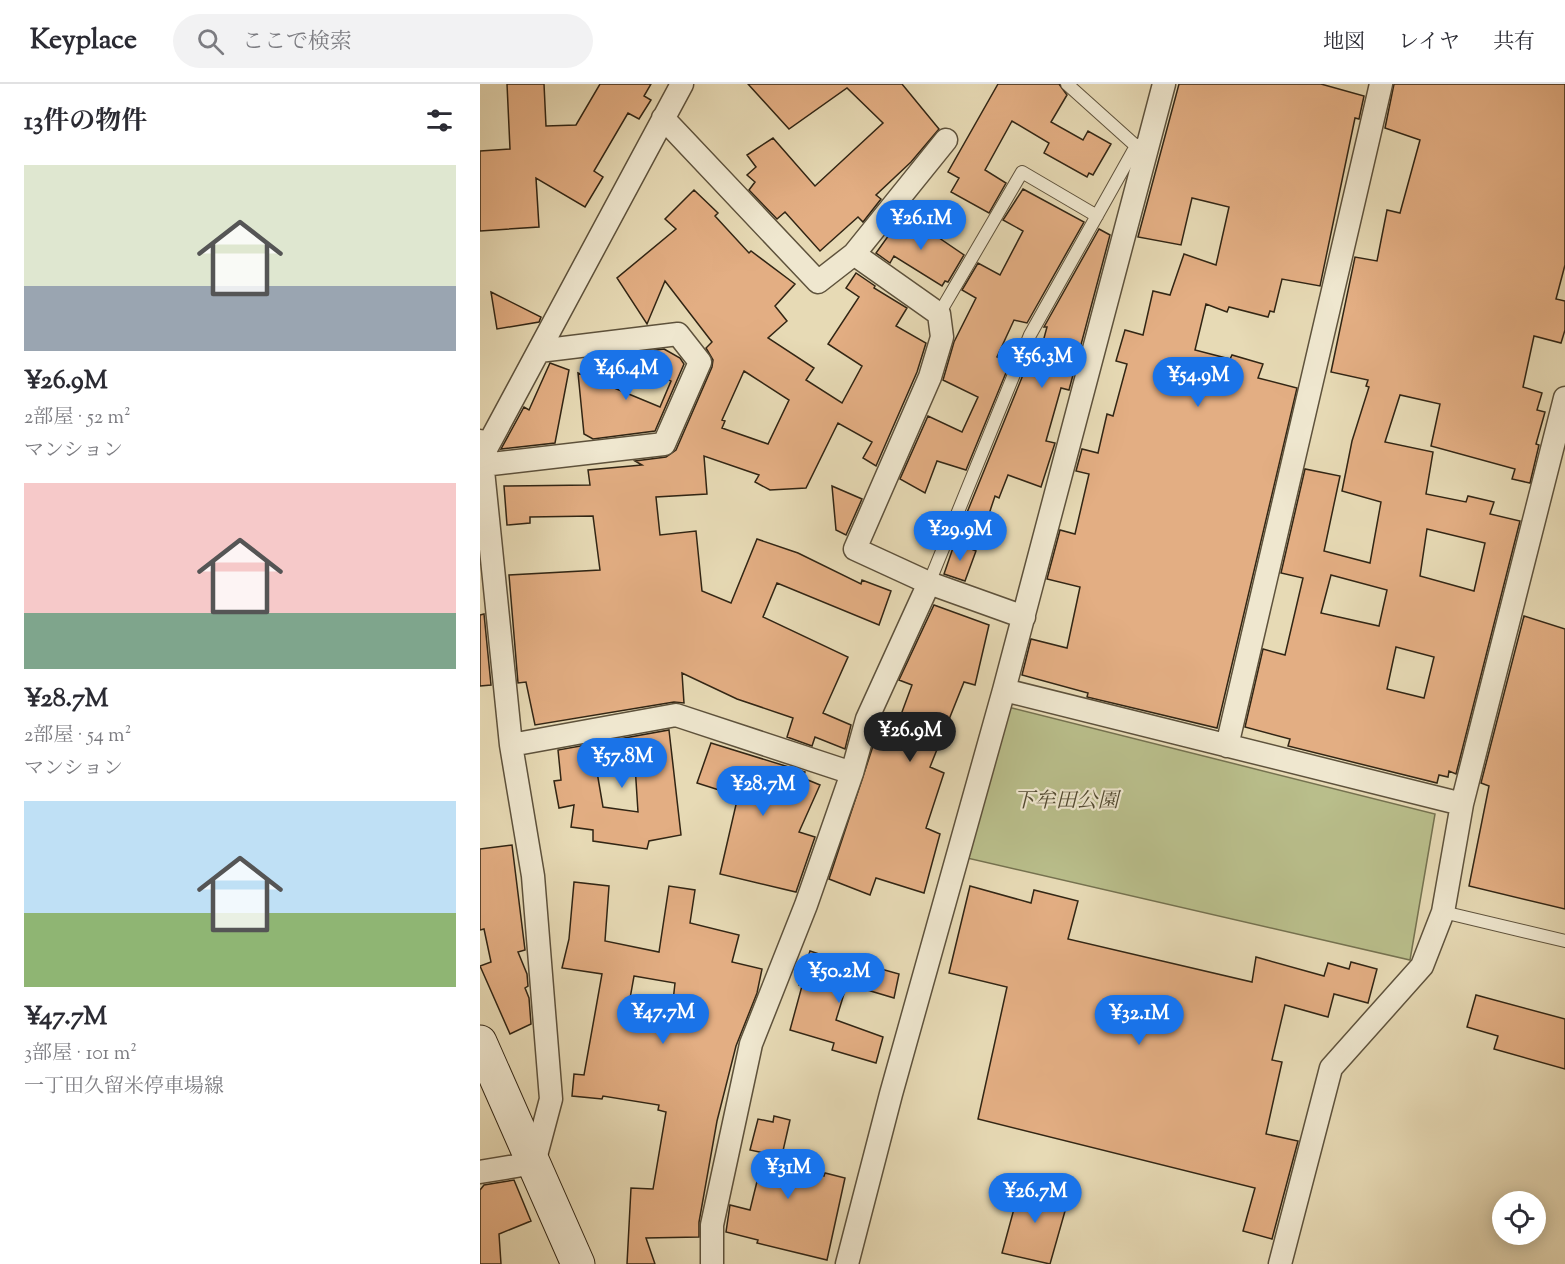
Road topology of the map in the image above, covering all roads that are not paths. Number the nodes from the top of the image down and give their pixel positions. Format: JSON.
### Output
{"nodes":[{"id":1,"x":682,"y":84,"type":"edge"},
{"id":2,"x":1067,"y":84,"type":"edge"},
{"id":3,"x":1164,"y":84,"type":"edge"},
{"id":4,"x":1381,"y":84,"type":"edge"},
{"id":5,"x":663,"y":118,"type":"junction"},
{"id":6,"x":946,"y":140,"type":"dead end"},
{"id":7,"x":1143,"y":143,"type":"junction"},
{"id":8,"x":1097,"y":216,"type":"junction"},
{"id":9,"x":854,"y":254,"type":"junction"},
{"id":10,"x":939,"y":314,"type":"junction"},
{"id":11,"x":538,"y":351,"type":"junction"},
{"id":12,"x":1565,"y":398,"type":"edge"},
{"id":13,"x":481,"y":456,"type":"edge"},
{"id":14,"x":928,"y":583,"type":"junction"},
{"id":15,"x":1024,"y":617,"type":"junction"},
{"id":16,"x":1004,"y":690,"type":"junction"},
{"id":17,"x":511,"y":745,"type":"junction"},
{"id":18,"x":1227,"y":746,"type":"junction"},
{"id":19,"x":852,"y":773,"type":"junction"},
{"id":20,"x":1462,"y":804,"type":"junction"},
{"id":21,"x":1443,"y":912,"type":"junction"},
{"id":22,"x":1565,"y":941,"type":"edge"},
{"id":23,"x":480,"y":1042,"type":"edge"},
{"id":24,"x":534,"y":1163,"type":"junction"},
{"id":25,"x":480,"y":1172,"type":"edge"},
{"id":26,"x":572,"y":1258,"type":"edge"},
{"id":27,"x":712,"y":1264,"type":"edge"},
{"id":28,"x":847,"y":1264,"type":"edge"},
{"id":29,"x":1280,"y":1264,"type":"edge"}],
"edges":[{"from":1,"to":5,"type":"street"},
{"from":2,"to":7,"type":"lane"},
{"from":3,"to":7,"type":"street"},
{"from":4,"to":18,"type":"street"},
{"from":5,"to":9,"type":"street"},
{"from":5,"to":11,"type":"street"},
{"from":6,"to":9,"type":"street"},
{"from":7,"to":8,"type":"lane"},
{"from":7,"to":15,"type":"street"},
{"from":8,"to":10,"type":"lane"},
{"from":8,"to":14,"type":"lane"},
{"from":9,"to":10,"type":"street"},
{"from":10,"to":14,"type":"street"},
{"from":11,"to":13,"type":"street"},
{"from":11,"to":13,"type":"street"},
{"from":12,"to":20,"type":"street"},
{"from":13,"to":17,"type":"street"},
{"from":14,"to":15,"type":"street"},
{"from":14,"to":19,"type":"street"},
{"from":15,"to":16,"type":"street"},
{"from":16,"to":18,"type":"street"},
{"from":16,"to":28,"type":"street"},
{"from":17,"to":19,"type":"street"},
{"from":17,"to":24,"type":"street"},
{"from":18,"to":20,"type":"street"},
{"from":19,"to":27,"type":"street"},
{"from":20,"to":21,"type":"street"},
{"from":21,"to":22,"type":"lane"},
{"from":21,"to":29,"type":"street"},
{"from":23,"to":24,"type":"main road"},
{"from":24,"to":25,"type":"street"},
{"from":24,"to":26,"type":"main road"}]}
